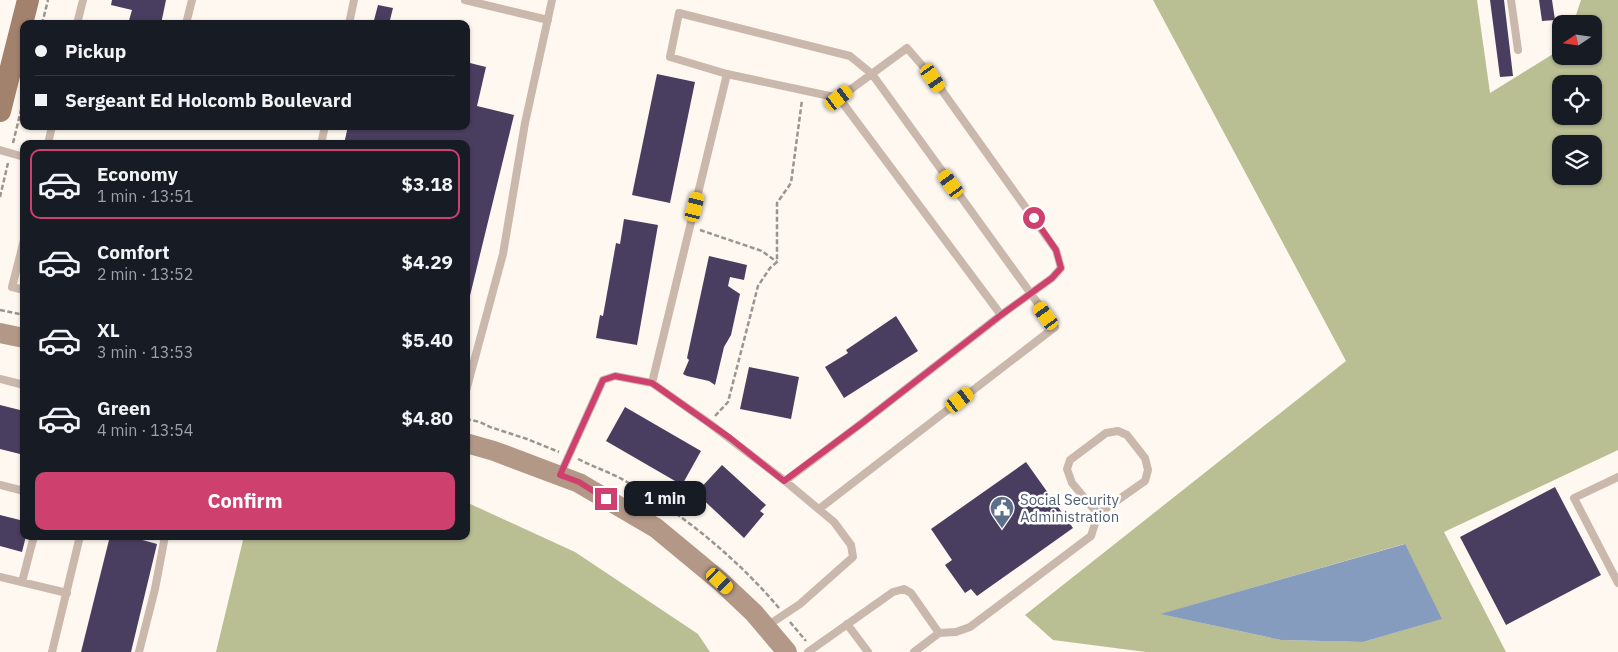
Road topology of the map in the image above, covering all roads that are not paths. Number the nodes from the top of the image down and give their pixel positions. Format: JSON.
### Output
{"nodes":[{"id":1,"x":28,"y":0,"type":"edge"},
{"id":2,"x":83,"y":0,"type":"edge"},
{"id":3,"x":192,"y":0,"type":"edge"},
{"id":4,"x":354,"y":0,"type":"edge"},
{"id":5,"x":465,"y":0,"type":"edge"},
{"id":6,"x":552,"y":0,"type":"edge"},
{"id":7,"x":1511,"y":0,"type":"edge"},
{"id":8,"x":23,"y":20,"type":"edge"},
{"id":9,"x":79,"y":20,"type":"edge"},
{"id":10,"x":187,"y":20,"type":"edge"},
{"id":11,"x":350,"y":20,"type":"edge"},
{"id":12,"x":548,"y":20,"type":"junction"},
{"id":13,"x":20,"y":32,"type":"edge"},
{"id":14,"x":1518,"y":50,"type":"dead end"},
{"id":15,"x":727,"y":74,"type":"junction"},
{"id":16,"x":872,"y":74,"type":"junction"},
{"id":17,"x":839,"y":98,"type":"junction"},
{"id":18,"x":0,"y":111,"type":"edge"},
{"id":19,"x":0,"y":150,"type":"edge"},
{"id":20,"x":20,"y":156,"type":"edge"},
{"id":21,"x":20,"y":256,"type":"edge"},
{"id":22,"x":20,"y":289,"type":"edge"},
{"id":23,"x":1030,"y":293,"type":"junction"},
{"id":24,"x":1001,"y":315,"type":"junction"},
{"id":25,"x":0,"y":333,"type":"edge"},
{"id":26,"x":20,"y":337,"type":"edge"},
{"id":27,"x":470,"y":376,"type":"edge"},
{"id":28,"x":0,"y":379,"type":"edge"},
{"id":29,"x":652,"y":383,"type":"junction"},
{"id":30,"x":20,"y":384,"type":"edge"},
{"id":31,"x":470,"y":444,"type":"edge"},
{"id":32,"x":560,"y":475,"type":"junction"},
{"id":33,"x":1618,"y":477,"type":"edge"},
{"id":34,"x":784,"y":481,"type":"junction"},
{"id":35,"x":0,"y":485,"type":"edge"},
{"id":36,"x":20,"y":490,"type":"edge"},
{"id":37,"x":819,"y":508,"type":"junction"},
{"id":38,"x":1098,"y":514,"type":"junction"},
{"id":39,"x":33,"y":540,"type":"edge"},
{"id":40,"x":79,"y":540,"type":"edge"},
{"id":41,"x":165,"y":540,"type":"edge"},
{"id":42,"x":0,"y":577,"type":"edge"},
{"id":43,"x":22,"y":582,"type":"junction"},
{"id":44,"x":1618,"y":583,"type":"edge"},
{"id":45,"x":67,"y":593,"type":"junction"},
{"id":46,"x":847,"y":624,"type":"junction"},
{"id":47,"x":766,"y":627,"type":"junction"},
{"id":48,"x":940,"y":632,"type":"junction"},
{"id":49,"x":52,"y":652,"type":"edge"},
{"id":50,"x":139,"y":652,"type":"edge"},
{"id":51,"x":787,"y":652,"type":"edge"},
{"id":52,"x":808,"y":652,"type":"edge"},
{"id":53,"x":868,"y":652,"type":"edge"},
{"id":54,"x":914,"y":652,"type":"edge"}],
"edges":[{"from":1,"to":8,"type":"main road"},
{"from":2,"to":9,"type":"lane"},
{"from":3,"to":10,"type":"lane"},
{"from":4,"to":11,"type":"lane"},
{"from":5,"to":12,"type":"lane"},
{"from":6,"to":12,"type":"lane"},
{"from":7,"to":14,"type":"lane"},
{"from":12,"to":27,"type":"lane"},
{"from":13,"to":18,"type":"main road"},
{"from":15,"to":16,"type":"lane"},
{"from":15,"to":17,"type":"lane"},
{"from":15,"to":29,"type":"lane"},
{"from":16,"to":17,"type":"lane"},
{"from":16,"to":23,"type":"lane"},
{"from":16,"to":23,"type":"lane"},
{"from":17,"to":24,"type":"lane"},
{"from":19,"to":20,"type":"lane"},
{"from":21,"to":22,"type":"lane"},
{"from":23,"to":24,"type":"lane"},
{"from":23,"to":37,"type":"lane"},
{"from":24,"to":34,"type":"lane"},
{"from":25,"to":26,"type":"street"},
{"from":28,"to":30,"type":"lane"},
{"from":29,"to":32,"type":"lane"},
{"from":29,"to":34,"type":"lane"},
{"from":31,"to":32,"type":"street"},
{"from":32,"to":47,"type":"street"},
{"from":33,"to":44,"type":"lane"},
{"from":34,"to":37,"type":"lane"},
{"from":35,"to":36,"type":"lane"},
{"from":37,"to":47,"type":"lane"},
{"from":38,"to":38,"type":"lane"},
{"from":38,"to":48,"type":"lane"},
{"from":39,"to":43,"type":"lane"},
{"from":40,"to":45,"type":"lane"},
{"from":41,"to":50,"type":"lane"},
{"from":42,"to":43,"type":"lane"},
{"from":43,"to":45,"type":"lane"},
{"from":45,"to":49,"type":"lane"},
{"from":46,"to":48,"type":"lane"},
{"from":46,"to":52,"type":"lane"},
{"from":46,"to":53,"type":"lane"},
{"from":47,"to":51,"type":"street"},
{"from":48,"to":54,"type":"lane"}]}
